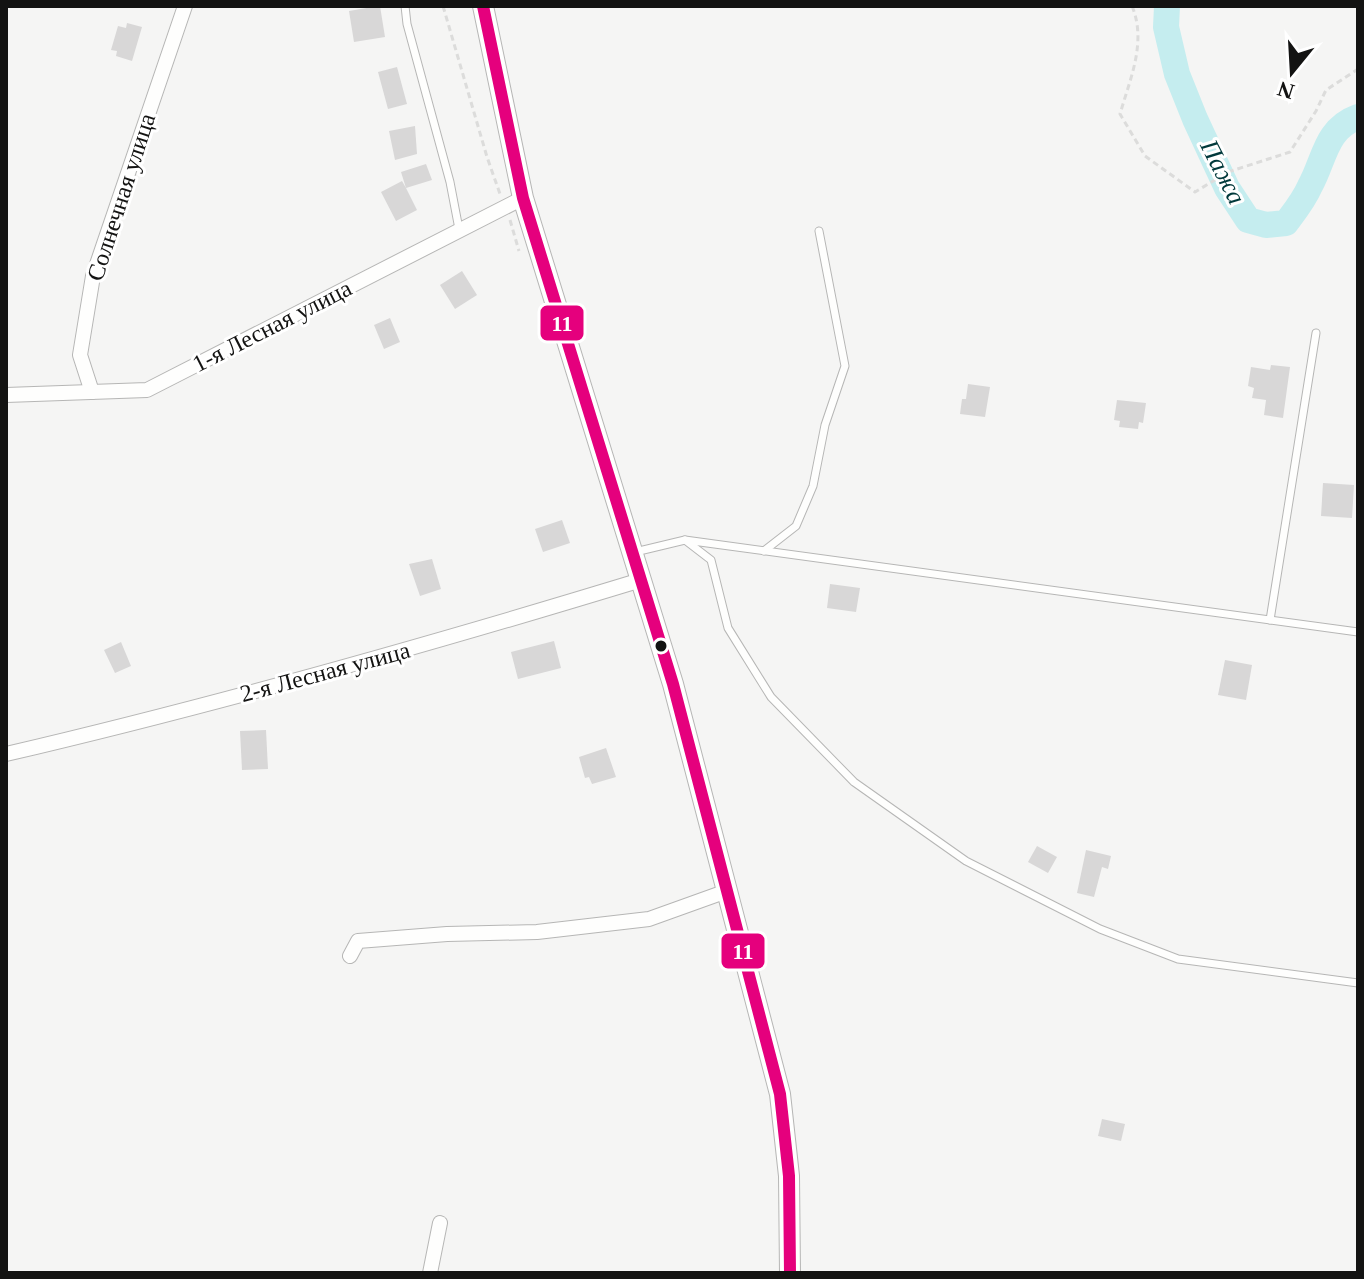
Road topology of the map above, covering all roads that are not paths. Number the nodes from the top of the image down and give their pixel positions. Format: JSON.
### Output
{"nodes":[{"id":1,"x":185,"y":6,"type":"edge"},
{"id":2,"x":405,"y":6,"type":"edge"},
{"id":3,"x":483,"y":6,"type":"edge"},
{"id":4,"x":514,"y":202,"type":"junction"},
{"id":5,"x":460,"y":230,"type":"junction"},
{"id":6,"x":819,"y":231,"type":"dead end"},
{"id":7,"x":1316,"y":333,"type":"dead end"},
{"id":8,"x":92,"y":392,"type":"junction"},
{"id":9,"x":6,"y":395,"type":"edge"},
{"id":10,"x":685,"y":540,"type":"junction"},
{"id":11,"x":764,"y":551,"type":"junction"},
{"id":12,"x":633,"y":553,"type":"junction"},
{"id":13,"x":641,"y":580,"type":"junction"},
{"id":14,"x":1270,"y":620,"type":"junction"},
{"id":15,"x":1358,"y":632,"type":"edge"},
{"id":16,"x":6,"y":754,"type":"edge"},
{"id":17,"x":727,"y":891,"type":"junction"},
{"id":18,"x":350,"y":956,"type":"dead end"},
{"id":19,"x":1358,"y":983,"type":"edge"},
{"id":20,"x":440,"y":1223,"type":"dead end"},
{"id":21,"x":430,"y":1273,"type":"edge"},
{"id":22,"x":790,"y":1273,"type":"edge"}],
"edges":[{"from":1,"to":8,"type":"street","name":"Солнечная улица"},
{"from":2,"to":5,"type":"lane"},
{"from":3,"to":4,"type":"main road"},
{"from":4,"to":5,"type":"street","name":"1-я Лесная улица"},
{"from":4,"to":12,"type":"main road"},
{"from":5,"to":8,"type":"street","name":"1-я Лесная улица"},
{"from":6,"to":11,"type":"lane"},
{"from":7,"to":14,"type":"lane"},
{"from":8,"to":9,"type":"street","name":"1-я Лесная улица"},
{"from":10,"to":11,"type":"lane"},
{"from":10,"to":12,"type":"lane"},
{"from":10,"to":19,"type":"lane"},
{"from":11,"to":14,"type":"lane"},
{"from":12,"to":13,"type":"main road"},
{"from":13,"to":16,"type":"street","name":"2-я Лесная улица"},
{"from":13,"to":17,"type":"main road"},
{"from":14,"to":15,"type":"lane"},
{"from":17,"to":18,"type":"street"},
{"from":17,"to":22,"type":"main road"},
{"from":20,"to":21,"type":"street"}]}
